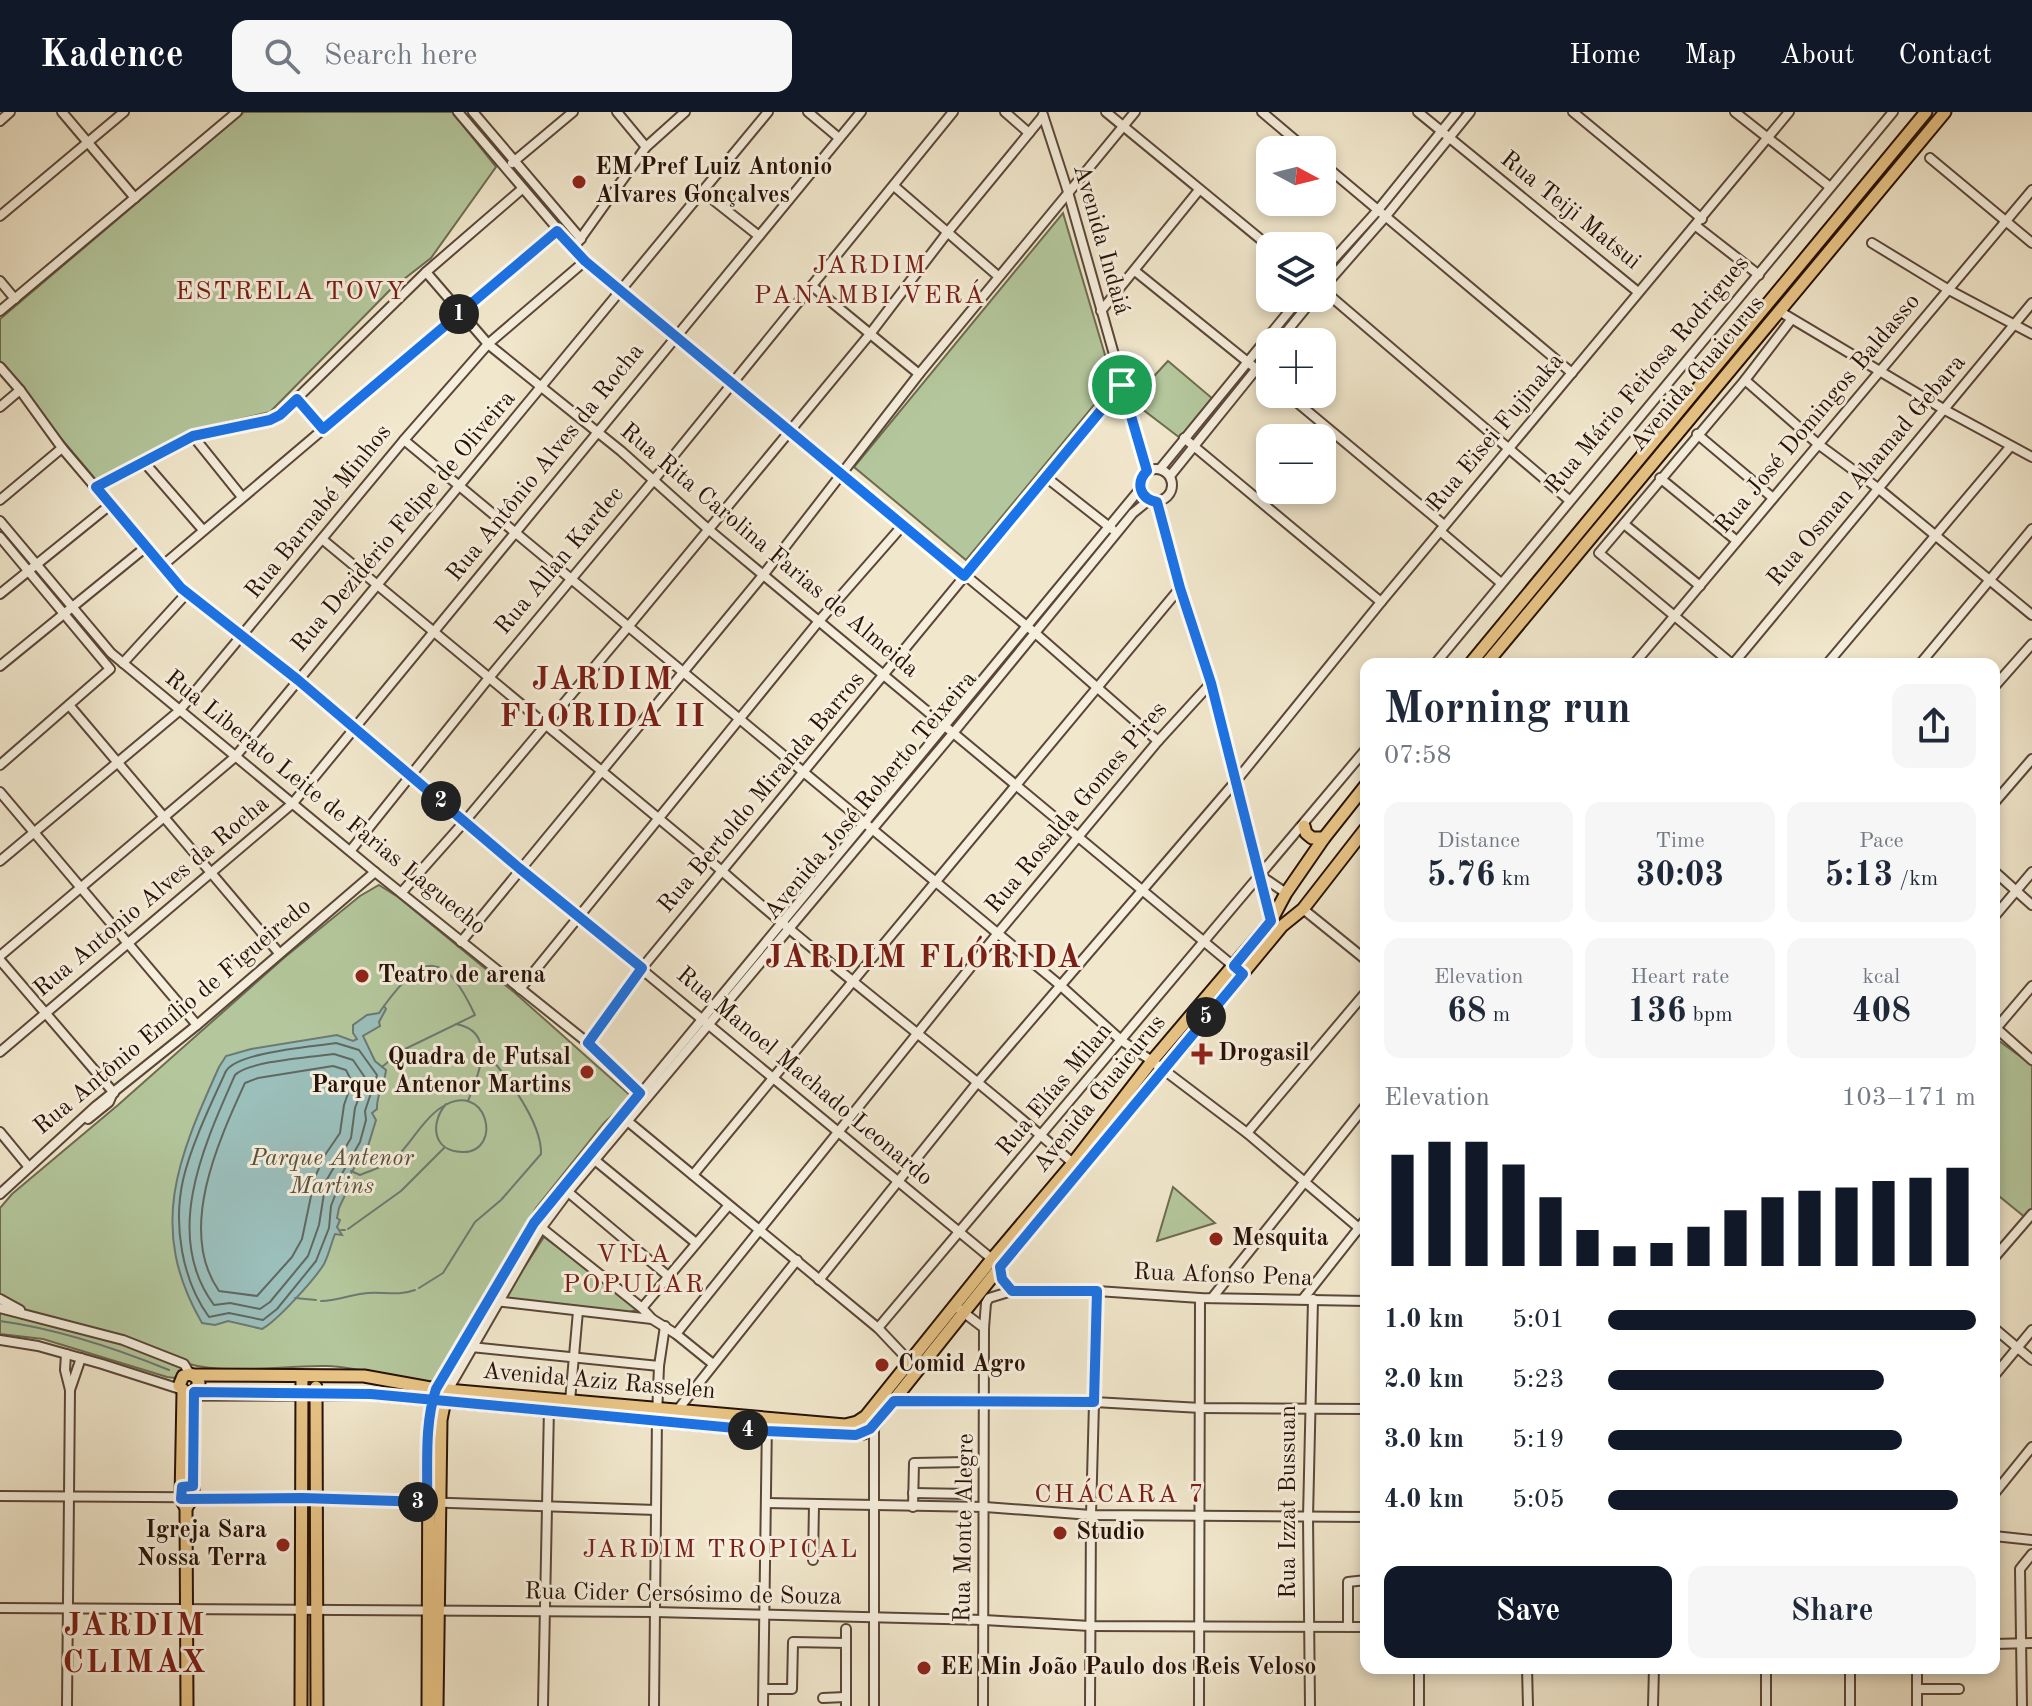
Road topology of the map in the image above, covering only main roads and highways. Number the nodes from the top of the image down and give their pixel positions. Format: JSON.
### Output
{"nodes":[{"id":1,"x":1926,"y":112,"type":"edge"},
{"id":2,"x":1945,"y":112,"type":"edge"},
{"id":3,"x":1475,"y":658,"type":"edge"},
{"id":4,"x":1491,"y":658,"type":"edge"},
{"id":5,"x":1360,"y":792,"type":"edge"},
{"id":6,"x":1360,"y":801,"type":"edge"},
{"id":7,"x":1345,"y":808,"type":"junction"},
{"id":8,"x":1304,"y":826,"type":"road end"},
{"id":9,"x":1360,"y":836,"type":"edge"},
{"id":10,"x":1324,"y":838,"type":"junction"},
{"id":11,"x":1286,"y":893,"type":"junction"},
{"id":12,"x":1306,"y":912,"type":"junction"},
{"id":13,"x":1239,"y":970,"type":"junction"},
{"id":14,"x":1077,"y":1166,"type":"junction"},
{"id":15,"x":914,"y":1366,"type":"junction"},
{"id":16,"x":191,"y":1374,"type":"junction"},
{"id":17,"x":302,"y":1376,"type":"junction"},
{"id":18,"x":315,"y":1376,"type":"junction"},
{"id":19,"x":188,"y":1392,"type":"junction"},
{"id":20,"x":301,"y":1393,"type":"junction"},
{"id":21,"x":316,"y":1393,"type":"junction"},
{"id":22,"x":440,"y":1396,"type":"junction"},
{"id":23,"x":549,"y":1405,"type":"junction"},
{"id":24,"x":660,"y":1417,"type":"junction"},
{"id":25,"x":857,"y":1422,"type":"joint"},
{"id":26,"x":766,"y":1426,"type":"junction"},
{"id":27,"x":872,"y":1427,"type":"joint"},
{"id":28,"x":433,"y":1612,"type":"junction"},
{"id":29,"x":187,"y":1706,"type":"edge"},
{"id":30,"x":301,"y":1706,"type":"edge"},
{"id":31,"x":317,"y":1706,"type":"edge"},
{"id":32,"x":428,"y":1706,"type":"edge"},
{"id":33,"x":437,"y":1706,"type":"edge"}],
"edges":[{"from":1,"to":3,"type":"main road","name":"Avenida Guaicurus"},
{"from":2,"to":4,"type":"main road","name":"Avenida Guaicurus"},
{"from":5,"to":7,"type":"main road","name":"Avenida Guaicurus"},
{"from":6,"to":7,"type":"main road"},
{"from":7,"to":10,"type":"main road","name":"Avenida Guaicurus"},
{"from":8,"to":10,"type":"main road"},
{"from":9,"to":12,"type":"main road","name":"Avenida Guaicurus"},
{"from":10,"to":11,"type":"main road","name":"Avenida Guaicurus"},
{"from":11,"to":12,"type":"main road"},
{"from":11,"to":13,"type":"main road","name":"Avenida Guaicurus"},
{"from":12,"to":13,"type":"main road","name":"Avenida Guaicurus"},
{"from":13,"to":14,"type":"main road","name":"Avenida Guaicurus"},
{"from":13,"to":14,"type":"main road","name":"Avenida Guaicurus"},
{"from":14,"to":15,"type":"main road","name":"Avenida Guaicurus"},
{"from":15,"to":25,"type":"main road","name":"Avenida Guaicurus"},
{"from":15,"to":27,"type":"main road","name":"Avenida Guaicurus"},
{"from":16,"to":17,"type":"main road","name":"Avenida Aziz Rasselen"},
{"from":16,"to":19,"type":"main road"},
{"from":16,"to":19,"type":"main road"},
{"from":17,"to":18,"type":"main road","name":"Avenida Aziz Rasselen"},
{"from":17,"to":20,"type":"main road"},
{"from":18,"to":21,"type":"main road"},
{"from":18,"to":22,"type":"main road","name":"Avenida Aziz Rasselen"},
{"from":19,"to":20,"type":"main road","name":"Avenida Aziz Rasselen"},
{"from":19,"to":29,"type":"main road"},
{"from":20,"to":21,"type":"main road","name":"Avenida Aziz Rasselen"},
{"from":20,"to":30,"type":"main road"},
{"from":21,"to":22,"type":"main road","name":"Avenida Aziz Rasselen"},
{"from":21,"to":31,"type":"main road"},
{"from":22,"to":23,"type":"main road","name":"Avenida Aziz Rasselen"},
{"from":22,"to":28,"type":"main road"},
{"from":23,"to":24,"type":"main road","name":"Avenida Aziz Rasselen"},
{"from":23,"to":24,"type":"main road","name":"Avenida Aziz Rasselen"},
{"from":24,"to":26,"type":"main road","name":"Avenida Aziz Rasselen"},
{"from":24,"to":26,"type":"main road","name":"Avenida Aziz Rasselen"},
{"from":25,"to":26,"type":"main road","name":"Avenida Aziz Rasselen"},
{"from":26,"to":27,"type":"main road","name":"Avenida Aziz Rasselen"},
{"from":28,"to":32,"type":"main road"},
{"from":28,"to":33,"type":"main road"}]}
